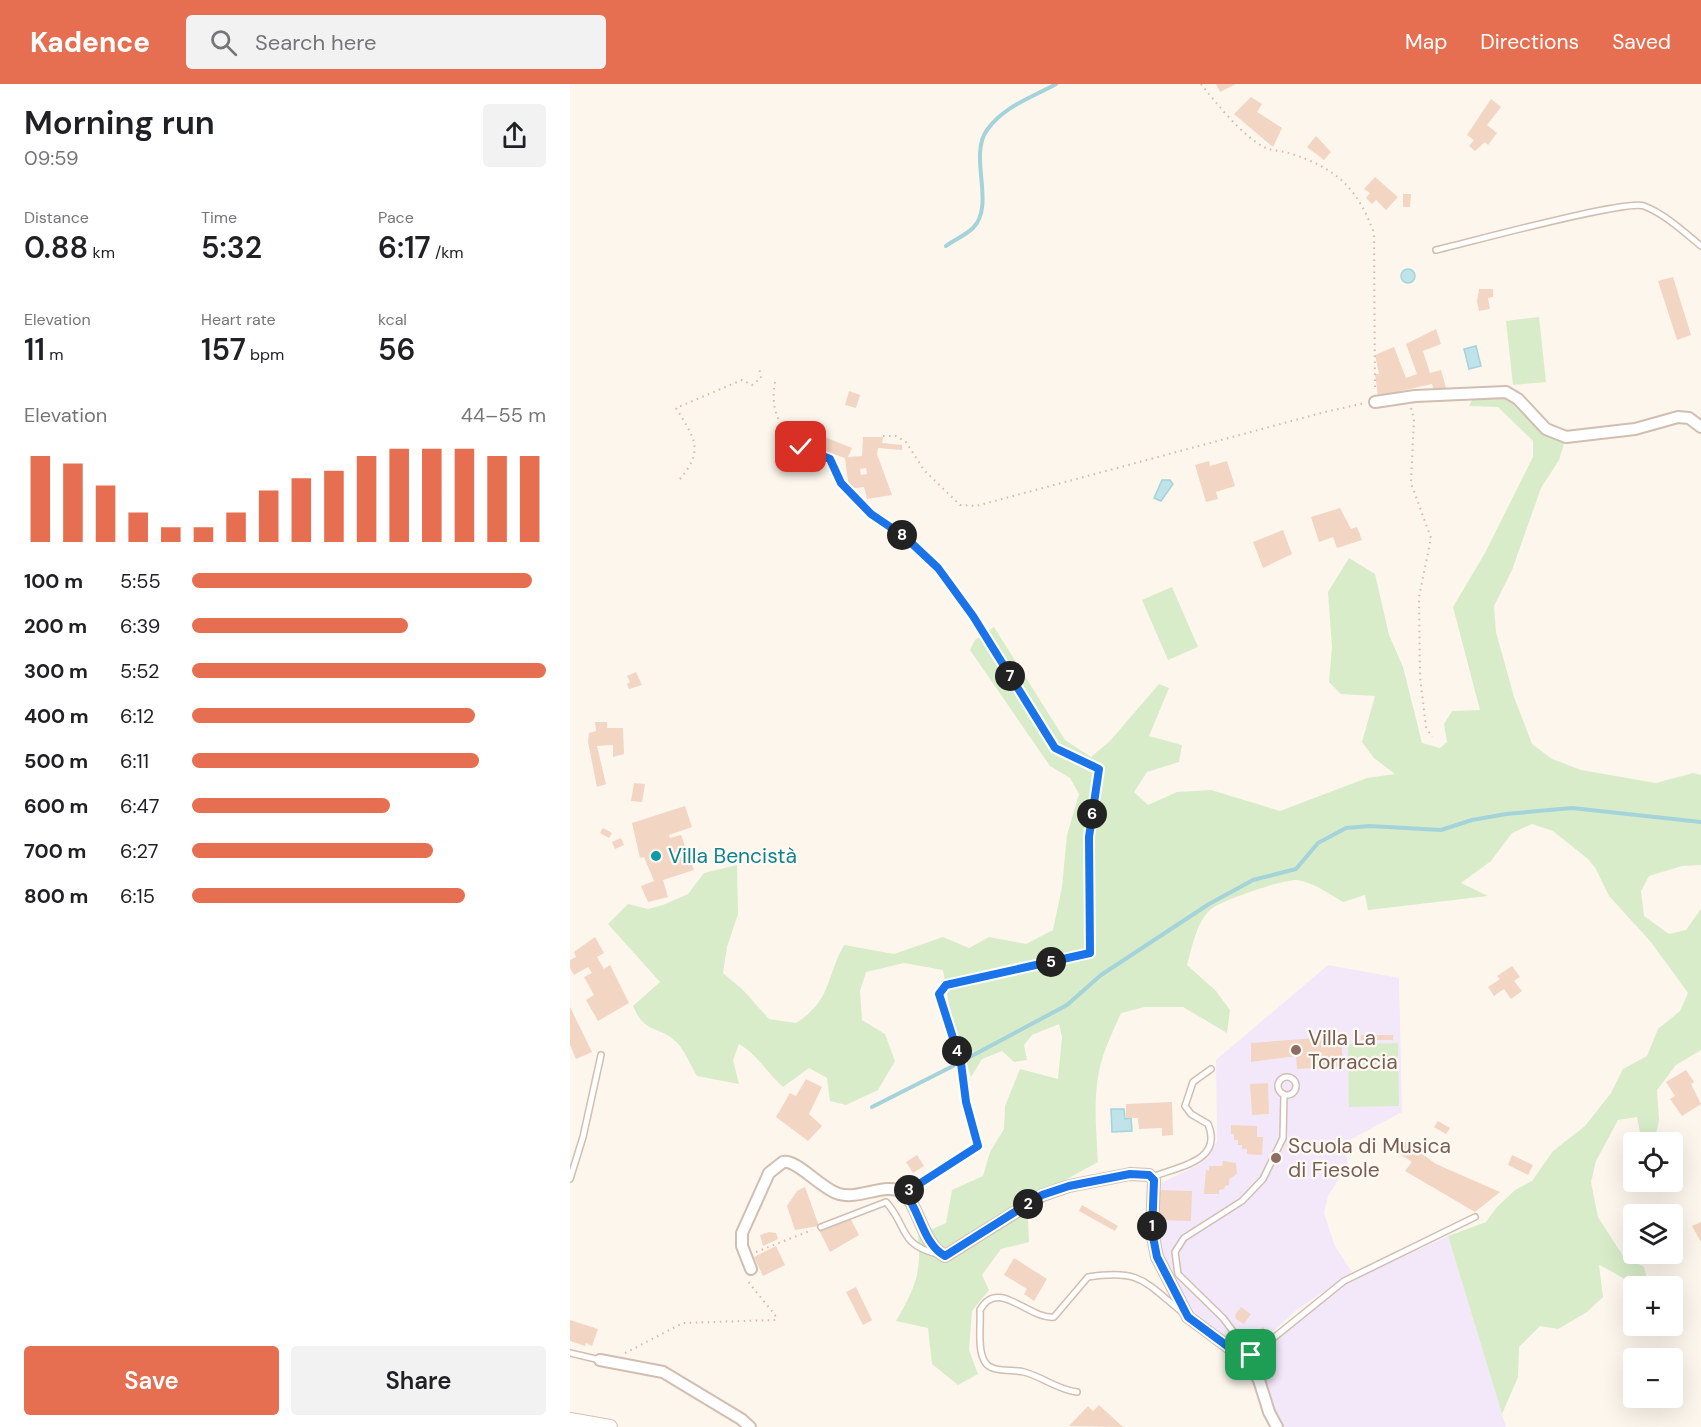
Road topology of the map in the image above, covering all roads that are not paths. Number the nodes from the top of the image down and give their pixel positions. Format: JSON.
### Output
{"nodes":[{"id":1,"x":1701,"y":246,"type":"edge"},
{"id":2,"x":1437,"y":250,"type":"dead end"},
{"id":3,"x":1375,"y":402,"type":"road end"},
{"id":4,"x":1701,"y":427,"type":"edge"},
{"id":5,"x":601,"y":1055,"type":"dead end"},
{"id":6,"x":1210,"y":1070,"type":"dead end"},
{"id":7,"x":1284,"y":1094,"type":"dead end"},
{"id":8,"x":1152,"y":1177,"type":"junction"},
{"id":9,"x":570,"y":1179,"type":"edge"},
{"id":10,"x":1475,"y":1217,"type":"dead end"},
{"id":11,"x":820,"y":1227,"type":"road end"},
{"id":12,"x":942,"y":1255,"type":"junction"},
{"id":13,"x":751,"y":1269,"type":"road end"},
{"id":14,"x":1188,"y":1317,"type":"junction"},
{"id":15,"x":570,"y":1353,"type":"edge"},
{"id":16,"x":1249,"y":1358,"type":"junction"},
{"id":17,"x":600,"y":1360,"type":"joint"},
{"id":18,"x":1077,"y":1392,"type":"dead end"},
{"id":19,"x":570,"y":1420,"type":"edge"},
{"id":20,"x":610,"y":1427,"type":"edge"},
{"id":21,"x":750,"y":1427,"type":"edge"},
{"id":22,"x":1277,"y":1427,"type":"edge"}],
"edges":[{"from":1,"to":2,"type":"lane"},
{"from":3,"to":4,"type":"street"},
{"from":5,"to":9,"type":"lane"},
{"from":6,"to":8,"type":"lane"},
{"from":7,"to":16,"type":"lane"},
{"from":8,"to":12,"type":"street"},
{"from":8,"to":14,"type":"street"},
{"from":10,"to":16,"type":"lane"},
{"from":11,"to":12,"type":"lane"},
{"from":12,"to":13,"type":"street"},
{"from":14,"to":16,"type":"street"},
{"from":14,"to":18,"type":"lane"},
{"from":15,"to":17,"type":"lane"},
{"from":16,"to":22,"type":"street"},
{"from":17,"to":21,"type":"street"},
{"from":19,"to":20,"type":"main road"}]}
